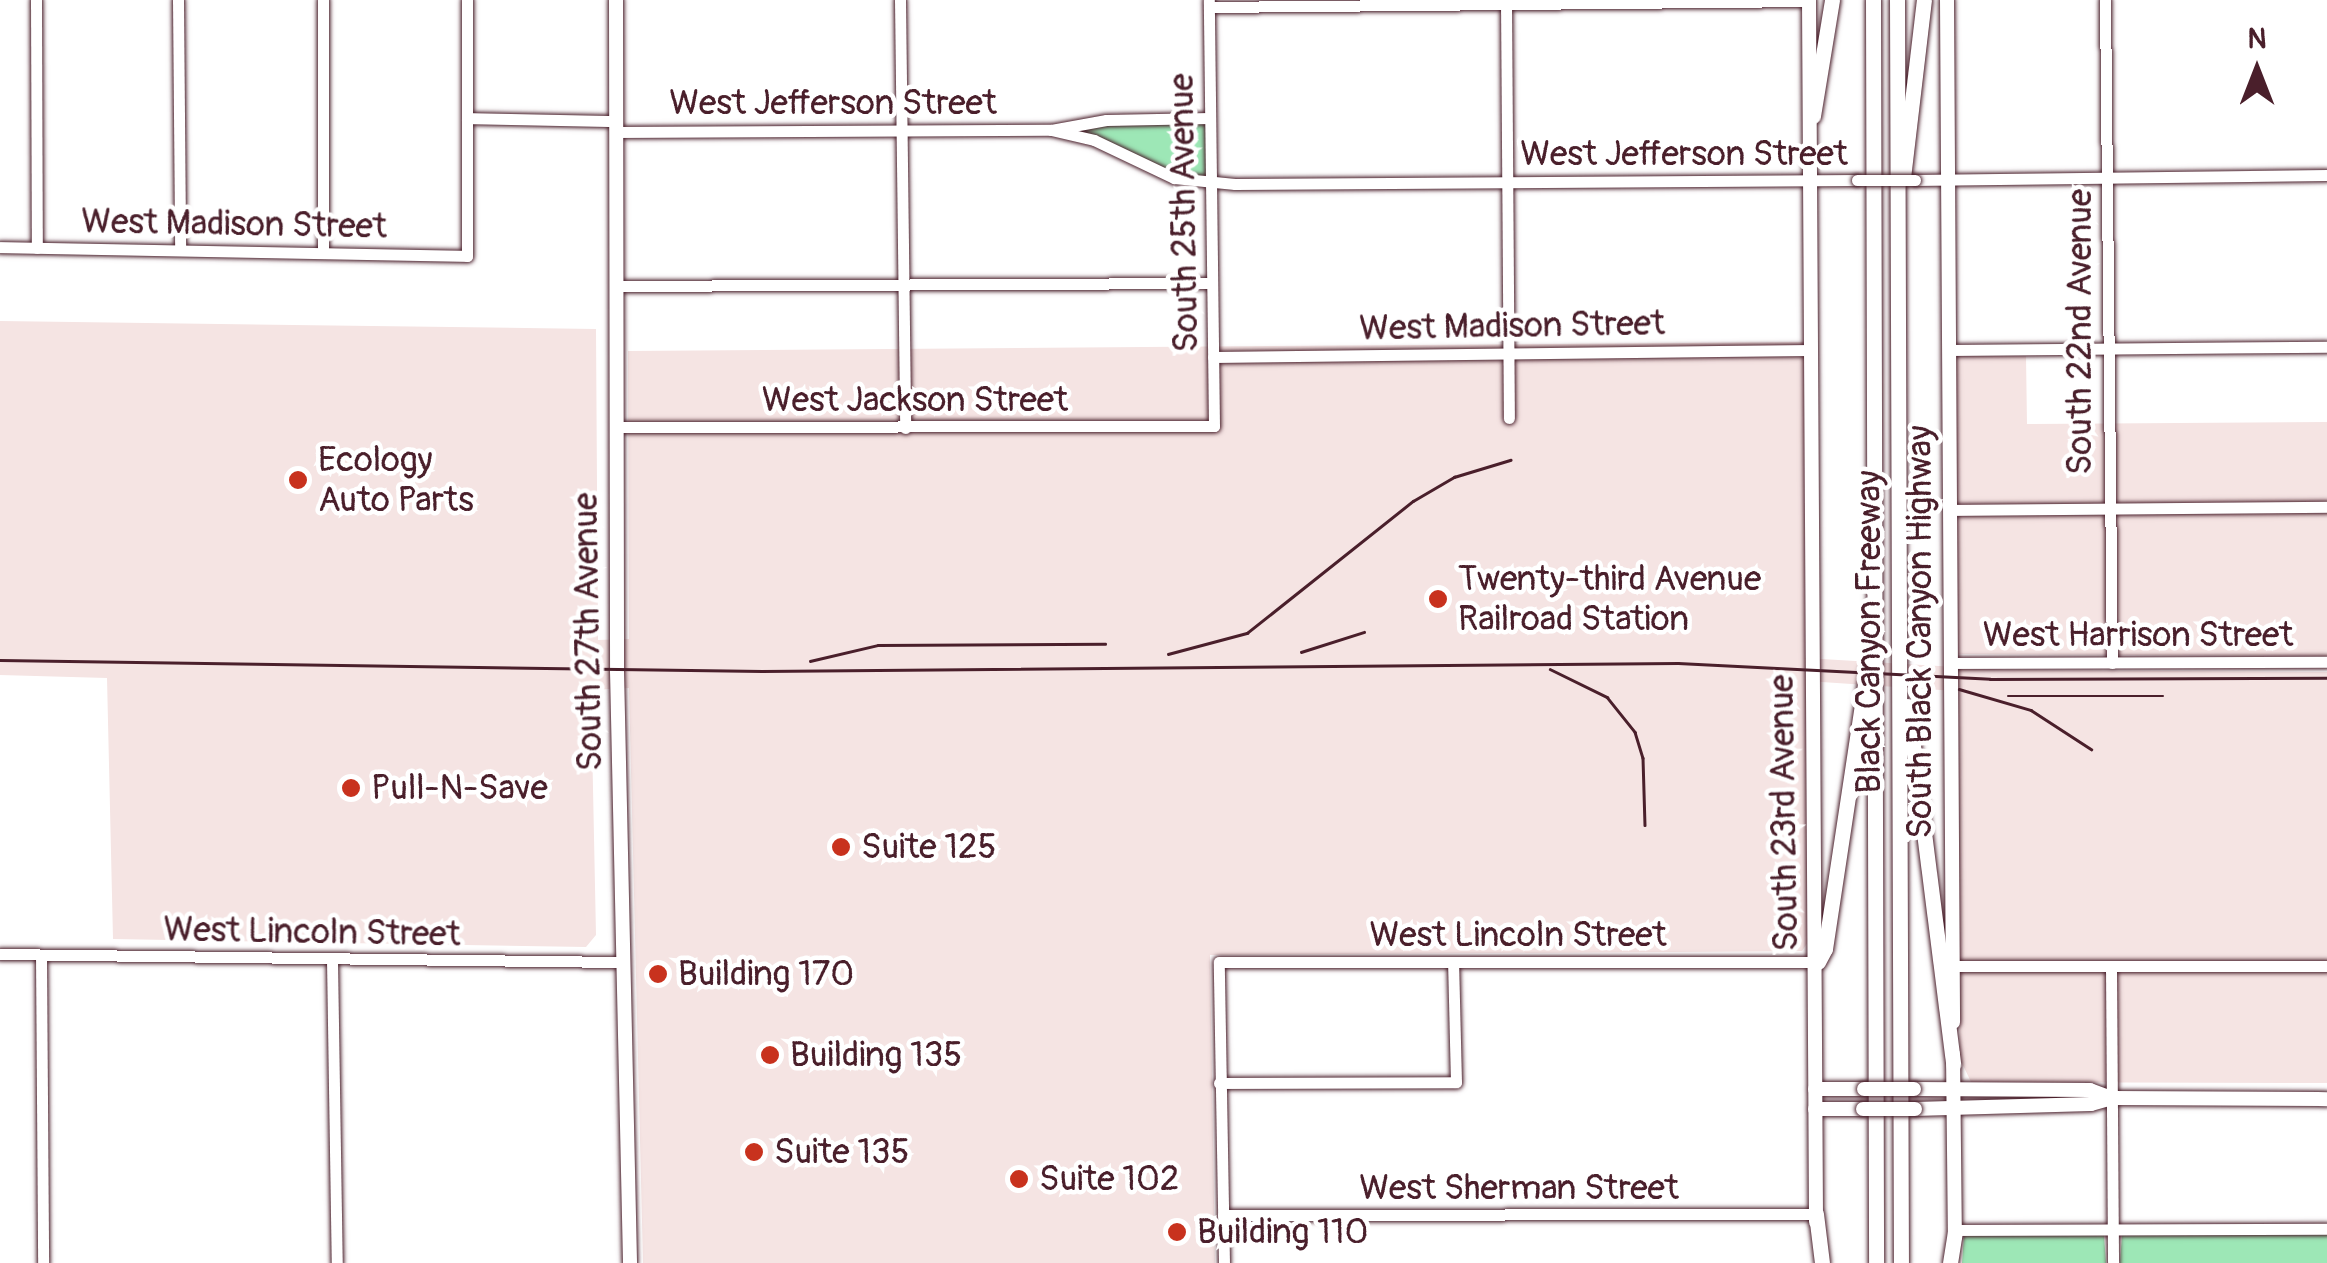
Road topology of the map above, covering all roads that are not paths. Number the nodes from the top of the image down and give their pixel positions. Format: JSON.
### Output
{"nodes":[{"id":1,"x":36,"y":0,"type":"edge"},
{"id":2,"x":178,"y":0,"type":"edge"},
{"id":3,"x":323,"y":0,"type":"edge"},
{"id":4,"x":467,"y":0,"type":"edge"},
{"id":5,"x":616,"y":0,"type":"edge"},
{"id":6,"x":900,"y":0,"type":"edge"},
{"id":7,"x":1832,"y":0,"type":"edge"},
{"id":8,"x":1873,"y":0,"type":"edge"},
{"id":9,"x":1896,"y":0,"type":"edge"},
{"id":10,"x":1924,"y":0,"type":"edge"},
{"id":11,"x":1946,"y":0,"type":"edge"},
{"id":12,"x":1964,"y":0,"type":"edge"},
{"id":13,"x":2106,"y":0,"type":"edge"},
{"id":14,"x":1810,"y":1,"type":"edge"},
{"id":15,"x":1506,"y":2,"type":"edge"},
{"id":16,"x":1208,"y":3,"type":"edge"},
{"id":17,"x":1813,"y":116,"type":"junction"},
{"id":18,"x":467,"y":118,"type":"junction"},
{"id":19,"x":1210,"y":118,"type":"junction"},
{"id":20,"x":614,"y":126,"type":"junction"},
{"id":21,"x":902,"y":130,"type":"junction"},
{"id":22,"x":1051,"y":130,"type":"junction"},
{"id":23,"x":2327,"y":176,"type":"edge"},
{"id":24,"x":2107,"y":177,"type":"junction"},
{"id":25,"x":1948,"y":180,"type":"junction"},
{"id":26,"x":1813,"y":181,"type":"junction"},
{"id":27,"x":1211,"y":182,"type":"junction"},
{"id":28,"x":1506,"y":182,"type":"junction"},
{"id":29,"x":1897,"y":202,"type":"junction"},
{"id":30,"x":0,"y":247,"type":"edge"},
{"id":31,"x":37,"y":248,"type":"junction"},
{"id":32,"x":180,"y":250,"type":"junction"},
{"id":33,"x":322,"y":253,"type":"junction"},
{"id":34,"x":1212,"y":283,"type":"junction"},
{"id":35,"x":903,"y":285,"type":"junction"},
{"id":36,"x":615,"y":286,"type":"junction"},
{"id":37,"x":2327,"y":346,"type":"edge"},
{"id":38,"x":2107,"y":348,"type":"junction"},
{"id":39,"x":1812,"y":350,"type":"junction"},
{"id":40,"x":1949,"y":350,"type":"junction"},
{"id":41,"x":1508,"y":354,"type":"junction"},
{"id":42,"x":1214,"y":357,"type":"junction"},
{"id":43,"x":1509,"y":418,"type":"dead end"},
{"id":44,"x":1214,"y":426,"type":"joint"},
{"id":45,"x":616,"y":427,"type":"junction"},
{"id":46,"x":905,"y":428,"type":"junction"},
{"id":47,"x":2327,"y":507,"type":"edge"},
{"id":48,"x":2109,"y":508,"type":"junction"},
{"id":49,"x":1949,"y":510,"type":"junction"},
{"id":50,"x":1875,"y":612,"type":"junction"},
{"id":51,"x":1899,"y":632,"type":"junction"},
{"id":52,"x":2327,"y":662,"type":"edge"},
{"id":53,"x":1949,"y":663,"type":"junction"},
{"id":54,"x":2112,"y":663,"type":"junction"},
{"id":55,"x":0,"y":954,"type":"edge"},
{"id":56,"x":40,"y":955,"type":"junction"},
{"id":57,"x":332,"y":960,"type":"junction"},
{"id":58,"x":622,"y":962,"type":"junction"},
{"id":59,"x":1453,"y":962,"type":"junction"},
{"id":60,"x":1818,"y":962,"type":"junction"},
{"id":61,"x":1953,"y":966,"type":"junction"},
{"id":62,"x":2327,"y":966,"type":"edge"},
{"id":63,"x":2110,"y":968,"type":"junction"},
{"id":64,"x":1953,"y":1064,"type":"junction"},
{"id":65,"x":1219,"y":1083,"type":"junction"},
{"id":66,"x":1815,"y":1089,"type":"junction"},
{"id":67,"x":1955,"y":1089,"type":"junction"},
{"id":68,"x":2112,"y":1098,"type":"junction"},
{"id":69,"x":2327,"y":1099,"type":"edge"},
{"id":70,"x":1816,"y":1109,"type":"junction"},
{"id":71,"x":1955,"y":1109,"type":"junction"},
{"id":72,"x":1816,"y":1214,"type":"junction"},
{"id":73,"x":1223,"y":1216,"type":"junction"},
{"id":74,"x":1955,"y":1230,"type":"junction"},
{"id":75,"x":2113,"y":1230,"type":"junction"},
{"id":76,"x":2327,"y":1230,"type":"edge"},
{"id":77,"x":43,"y":1263,"type":"edge"},
{"id":78,"x":337,"y":1263,"type":"edge"},
{"id":79,"x":630,"y":1263,"type":"edge"},
{"id":80,"x":1224,"y":1263,"type":"edge"},
{"id":81,"x":1819,"y":1263,"type":"edge"},
{"id":82,"x":1876,"y":1263,"type":"edge"},
{"id":83,"x":1901,"y":1263,"type":"edge"},
{"id":84,"x":1953,"y":1263,"type":"edge"},
{"id":85,"x":2113,"y":1263,"type":"edge"}],
"edges":[{"from":1,"to":31,"type":"street"},
{"from":2,"to":32,"type":"street"},
{"from":3,"to":33,"type":"street"},
{"from":4,"to":18,"type":"street"},
{"from":5,"to":20,"type":"main road","name":"South 27th Avenue"},
{"from":6,"to":21,"type":"street"},
{"from":7,"to":17,"type":"highway"},
{"from":8,"to":50,"type":"highway","name":"Black Canyon Freeway"},
{"from":9,"to":29,"type":"highway","name":"Black Canyon Freeway"},
{"from":10,"to":29,"type":"highway"},
{"from":11,"to":12,"type":"street"},
{"from":11,"to":25,"type":"main road","name":"South Black Canyon Highway"},
{"from":13,"to":24,"type":"street","name":"South 22nd Avenue"},
{"from":14,"to":15,"type":"street"},
{"from":14,"to":17,"type":"main road","name":"South 23rd Avenue"},
{"from":15,"to":16,"type":"street"},
{"from":15,"to":28,"type":"street"},
{"from":16,"to":19,"type":"street","name":"South 25th Avenue"},
{"from":17,"to":26,"type":"main road","name":"South 23rd Avenue"},
{"from":18,"to":20,"type":"street","name":"West Jefferson Street"},
{"from":18,"to":33,"type":"street","name":"West Madison Street"},
{"from":19,"to":22,"type":"street","name":"West Jefferson Street"},
{"from":19,"to":27,"type":"street","name":"South 25th Avenue"},
{"from":20,"to":21,"type":"street","name":"West Jefferson Street"},
{"from":20,"to":36,"type":"main road","name":"South 27th Avenue"},
{"from":21,"to":22,"type":"street","name":"West Jefferson Street"},
{"from":21,"to":35,"type":"street"},
{"from":22,"to":27,"type":"street","name":"West Jefferson Street"},
{"from":23,"to":24,"type":"street","name":"West Jefferson Street"},
{"from":24,"to":25,"type":"street","name":"West Jefferson Street"},
{"from":24,"to":38,"type":"street","name":"South 22nd Avenue"},
{"from":25,"to":26,"type":"street","name":"West Jefferson Street","bridge":true},
{"from":25,"to":40,"type":"main road","name":"South Black Canyon Highway"},
{"from":26,"to":28,"type":"street","name":"West Jefferson Street"},
{"from":26,"to":39,"type":"main road","name":"South 23rd Avenue"},
{"from":27,"to":28,"type":"street","name":"West Jefferson Street"},
{"from":27,"to":34,"type":"street","name":"South 25th Avenue"},
{"from":28,"to":41,"type":"street"},
{"from":29,"to":51,"type":"highway","name":"Black Canyon Freeway"},
{"from":30,"to":31,"type":"street","name":"West Madison Street"},
{"from":31,"to":32,"type":"street","name":"West Madison Street"},
{"from":32,"to":33,"type":"street","name":"West Madison Street"},
{"from":34,"to":35,"type":"street"},
{"from":34,"to":42,"type":"street","name":"South 25th Avenue"},
{"from":35,"to":36,"type":"street"},
{"from":35,"to":46,"type":"street"},
{"from":36,"to":45,"type":"main road","name":"South 27th Avenue"},
{"from":37,"to":38,"type":"street"},
{"from":38,"to":40,"type":"street"},
{"from":38,"to":48,"type":"street","name":"South 22nd Avenue"},
{"from":39,"to":41,"type":"street","name":"West Madison Street"},
{"from":39,"to":60,"type":"main road","name":"South 23rd Avenue"},
{"from":40,"to":49,"type":"main road","name":"South Black Canyon Highway"},
{"from":41,"to":42,"type":"street","name":"West Madison Street"},
{"from":41,"to":43,"type":"street"},
{"from":42,"to":44,"type":"street","name":"South 25th Avenue"},
{"from":44,"to":46,"type":"street","name":"West Jackson Street"},
{"from":45,"to":46,"type":"street","name":"West Jackson Street"},
{"from":45,"to":58,"type":"main road","name":"South 27th Avenue"},
{"from":47,"to":48,"type":"street"},
{"from":48,"to":49,"type":"street"},
{"from":48,"to":54,"type":"street","name":"South 22nd Avenue"},
{"from":49,"to":53,"type":"main road","name":"South Black Canyon Highway"},
{"from":50,"to":60,"type":"highway"},
{"from":50,"to":82,"type":"highway","name":"Black Canyon Freeway"},
{"from":51,"to":64,"type":"highway"},
{"from":51,"to":83,"type":"highway","name":"Black Canyon Freeway"},
{"from":52,"to":54,"type":"street","name":"West Harrison Street"},
{"from":53,"to":54,"type":"street","name":"West Harrison Street"},
{"from":53,"to":61,"type":"main road","name":"South Black Canyon Highway"},
{"from":55,"to":56,"type":"street","name":"West Lincoln Street"},
{"from":56,"to":57,"type":"street","name":"West Lincoln Street"},
{"from":56,"to":77,"type":"street"},
{"from":57,"to":58,"type":"street","name":"West Lincoln Street"},
{"from":57,"to":78,"type":"street"},
{"from":58,"to":79,"type":"main road","name":"South 27th Avenue"},
{"from":59,"to":60,"type":"street","name":"West Lincoln Street"},
{"from":59,"to":65,"type":"street","name":"West Lincoln Street"},
{"from":59,"to":65,"type":"street"},
{"from":60,"to":66,"type":"main road","name":"South 23rd Avenue"},
{"from":61,"to":63,"type":"street"},
{"from":61,"to":64,"type":"main road","name":"South Black Canyon Highway"},
{"from":62,"to":63,"type":"street"},
{"from":63,"to":68,"type":"street"},
{"from":64,"to":67,"type":"main road","name":"South Black Canyon Highway"},
{"from":65,"to":73,"type":"street"},
{"from":66,"to":67,"type":"main road","bridge":true},
{"from":66,"to":70,"type":"main road","name":"South 23rd Avenue"},
{"from":67,"to":68,"type":"main road"},
{"from":67,"to":71,"type":"main road","name":"South Black Canyon Highway"},
{"from":68,"to":69,"type":"main road"},
{"from":68,"to":71,"type":"main road"},
{"from":68,"to":75,"type":"street"},
{"from":70,"to":71,"type":"main road","bridge":true},
{"from":70,"to":72,"type":"main road","name":"South 23rd Avenue"},
{"from":71,"to":74,"type":"main road","name":"South Black Canyon Highway"},
{"from":72,"to":73,"type":"street","name":"West Sherman Street"},
{"from":72,"to":81,"type":"highway"},
{"from":73,"to":80,"type":"street"},
{"from":74,"to":75,"type":"street"},
{"from":74,"to":84,"type":"highway"},
{"from":75,"to":76,"type":"street"},
{"from":75,"to":85,"type":"street"}]}
